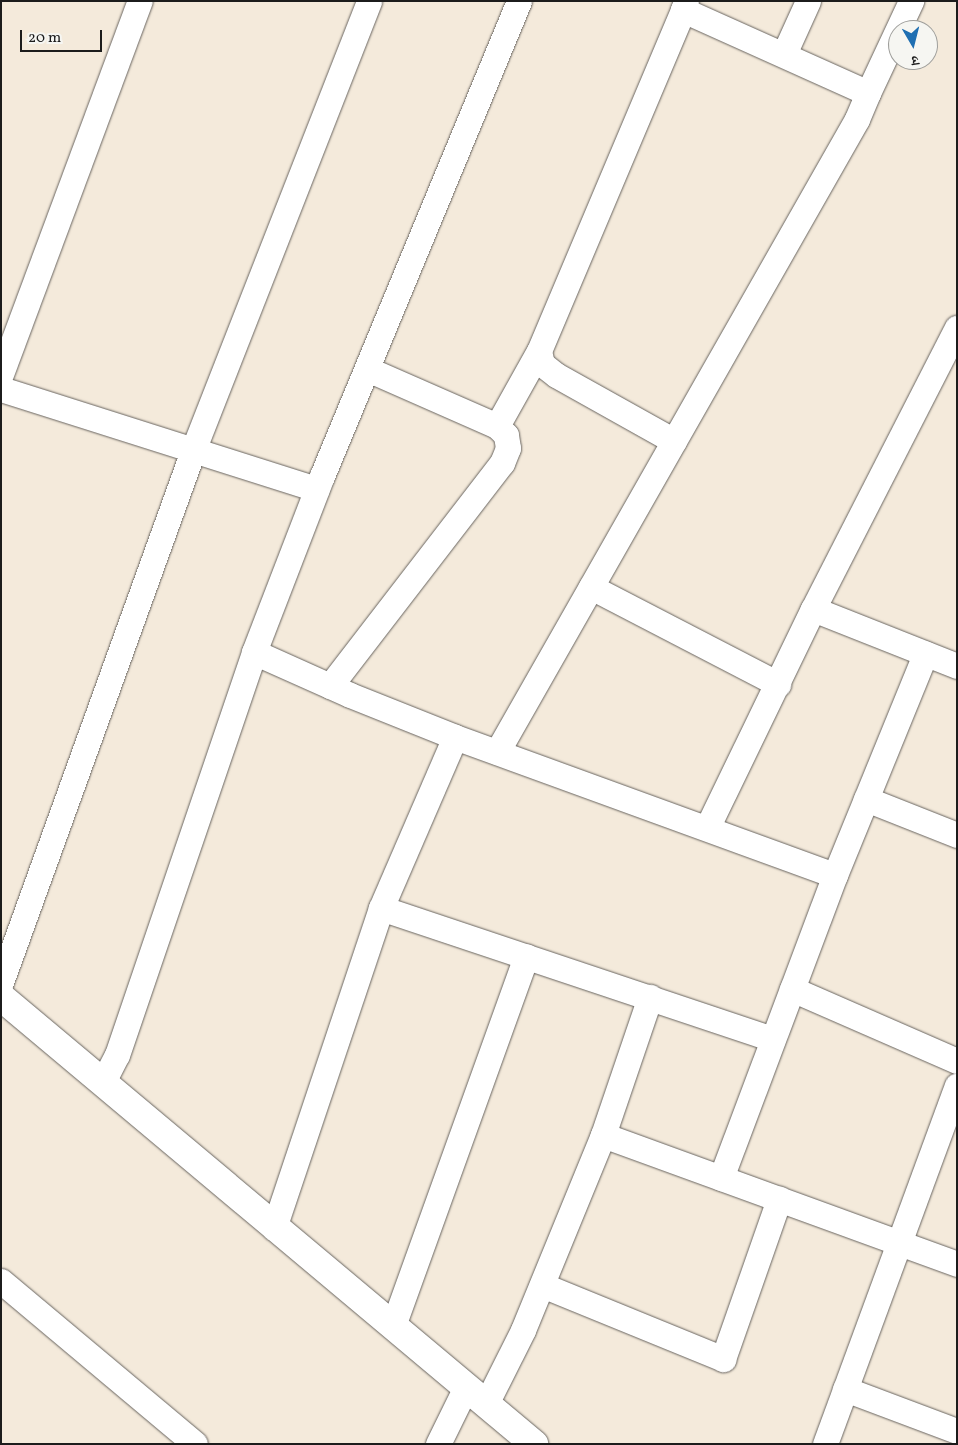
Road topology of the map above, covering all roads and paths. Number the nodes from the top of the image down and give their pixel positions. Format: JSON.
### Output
{"nodes":[{"id":1,"x":140,"y":1,"type":"edge"},
{"id":2,"x":369,"y":1,"type":"edge"},
{"id":3,"x":518,"y":1,"type":"edge"},
{"id":4,"x":808,"y":1,"type":"edge"},
{"id":5,"x":912,"y":1,"type":"edge"},
{"id":6,"x":685,"y":5,"type":"edge"},
{"id":7,"x":784,"y":54,"type":"junction"},
{"id":8,"x":868,"y":93,"type":"junction"},
{"id":9,"x":957,"y":328,"type":"edge"},
{"id":10,"x":539,"y":350,"type":"junction"},
{"id":11,"x":367,"y":369,"type":"junction"},
{"id":12,"x":1,"y":374,"type":"edge"},
{"id":13,"x":1,"y":389,"type":"edge"},
{"id":14,"x":497,"y":426,"type":"junction"},
{"id":15,"x":674,"y":441,"type":"junction"},
{"id":16,"x":194,"y":448,"type":"junction"},
{"id":17,"x":317,"y":489,"type":"junction"},
{"id":18,"x":590,"y":588,"type":"junction"},
{"id":19,"x":813,"y":609,"type":"junction"},
{"id":20,"x":254,"y":652,"type":"junction"},
{"id":21,"x":925,"y":654,"type":"junction"},
{"id":22,"x":957,"y":666,"type":"edge"},
{"id":23,"x":778,"y":684,"type":"junction"},
{"id":24,"x":330,"y":686,"type":"junction"},
{"id":25,"x":455,"y":737,"type":"junction"},
{"id":26,"x":497,"y":752,"type":"junction"},
{"id":27,"x":866,"y":799,"type":"junction"},
{"id":28,"x":707,"y":828,"type":"junction"},
{"id":29,"x":957,"y":834,"type":"edge"},
{"id":30,"x":835,"y":875,"type":"junction"},
{"id":31,"x":381,"y":908,"type":"junction"},
{"id":32,"x":526,"y":956,"type":"junction"},
{"id":33,"x":1,"y":982,"type":"edge"},
{"id":34,"x":792,"y":989,"type":"junction"},
{"id":35,"x":1,"y":997,"type":"edge"},
{"id":36,"x":650,"y":997,"type":"junction"},
{"id":37,"x":774,"y":1039,"type":"junction"},
{"id":38,"x":957,"y":1061,"type":"edge"},
{"id":39,"x":104,"y":1080,"type":"junction"},
{"id":40,"x":957,"y":1085,"type":"edge"},
{"id":41,"x":603,"y":1135,"type":"junction"},
{"id":42,"x":721,"y":1178,"type":"junction"},
{"id":43,"x":779,"y":1199,"type":"junction"},
{"id":44,"x":274,"y":1228,"type":"junction"},
{"id":45,"x":898,"y":1243,"type":"junction"},
{"id":46,"x":957,"y":1264,"type":"edge"},
{"id":47,"x":1,"y":1281,"type":"edge"},
{"id":48,"x":542,"y":1285,"type":"junction"},
{"id":49,"x":393,"y":1326,"type":"junction"},
{"id":50,"x":466,"y":1387,"type":"junction"},
{"id":51,"x":845,"y":1389,"type":"junction"},
{"id":52,"x":486,"y":1404,"type":"junction"},
{"id":53,"x":957,"y":1431,"type":"edge"},
{"id":54,"x":195,"y":1444,"type":"edge"},
{"id":55,"x":438,"y":1444,"type":"edge"},
{"id":56,"x":534,"y":1444,"type":"edge"},
{"id":57,"x":825,"y":1444,"type":"edge"}],
"edges":[{"from":1,"to":12,"type":"street"},
{"from":2,"to":16,"type":"street"},
{"from":3,"to":11,"type":"street"},
{"from":4,"to":7,"type":"street"},
{"from":5,"to":8,"type":"street"},
{"from":6,"to":7,"type":"street"},
{"from":6,"to":10,"type":"street"},
{"from":7,"to":8,"type":"street"},
{"from":8,"to":15,"type":"street"},
{"from":9,"to":19,"type":"street"},
{"from":10,"to":14,"type":"street"},
{"from":10,"to":15,"type":"street"},
{"from":11,"to":14,"type":"street"},
{"from":11,"to":17,"type":"street"},
{"from":13,"to":16,"type":"street"},
{"from":14,"to":24,"type":"street"},
{"from":15,"to":18,"type":"street"},
{"from":16,"to":17,"type":"street"},
{"from":16,"to":33,"type":"street"},
{"from":17,"to":20,"type":"street"},
{"from":18,"to":23,"type":"street"},
{"from":18,"to":26,"type":"street"},
{"from":19,"to":21,"type":"street"},
{"from":19,"to":23,"type":"street"},
{"from":20,"to":24,"type":"street"},
{"from":20,"to":39,"type":"street"},
{"from":21,"to":22,"type":"street"},
{"from":21,"to":27,"type":"street"},
{"from":23,"to":28,"type":"street"},
{"from":24,"to":25,"type":"street"},
{"from":25,"to":26,"type":"street"},
{"from":25,"to":31,"type":"street"},
{"from":26,"to":28,"type":"street"},
{"from":27,"to":29,"type":"street"},
{"from":27,"to":30,"type":"street"},
{"from":28,"to":30,"type":"street"},
{"from":30,"to":34,"type":"street"},
{"from":31,"to":32,"type":"street"},
{"from":31,"to":44,"type":"street"},
{"from":32,"to":36,"type":"street"},
{"from":32,"to":49,"type":"street"},
{"from":34,"to":37,"type":"street"},
{"from":34,"to":38,"type":"street"},
{"from":35,"to":39,"type":"street"},
{"from":36,"to":37,"type":"street"},
{"from":36,"to":41,"type":"street"},
{"from":37,"to":42,"type":"street"},
{"from":39,"to":44,"type":"street"},
{"from":40,"to":45,"type":"street"},
{"from":41,"to":42,"type":"street"},
{"from":41,"to":48,"type":"street"},
{"from":42,"to":43,"type":"street"},
{"from":43,"to":45,"type":"street"},
{"from":43,"to":48,"type":"street"},
{"from":44,"to":49,"type":"street"},
{"from":45,"to":46,"type":"street"},
{"from":45,"to":51,"type":"street"},
{"from":47,"to":54,"type":"street"},
{"from":48,"to":52,"type":"street"},
{"from":49,"to":50,"type":"street"},
{"from":50,"to":52,"type":"street"},
{"from":50,"to":55,"type":"street"},
{"from":51,"to":53,"type":"street"},
{"from":51,"to":57,"type":"street"},
{"from":52,"to":56,"type":"street"}]}
